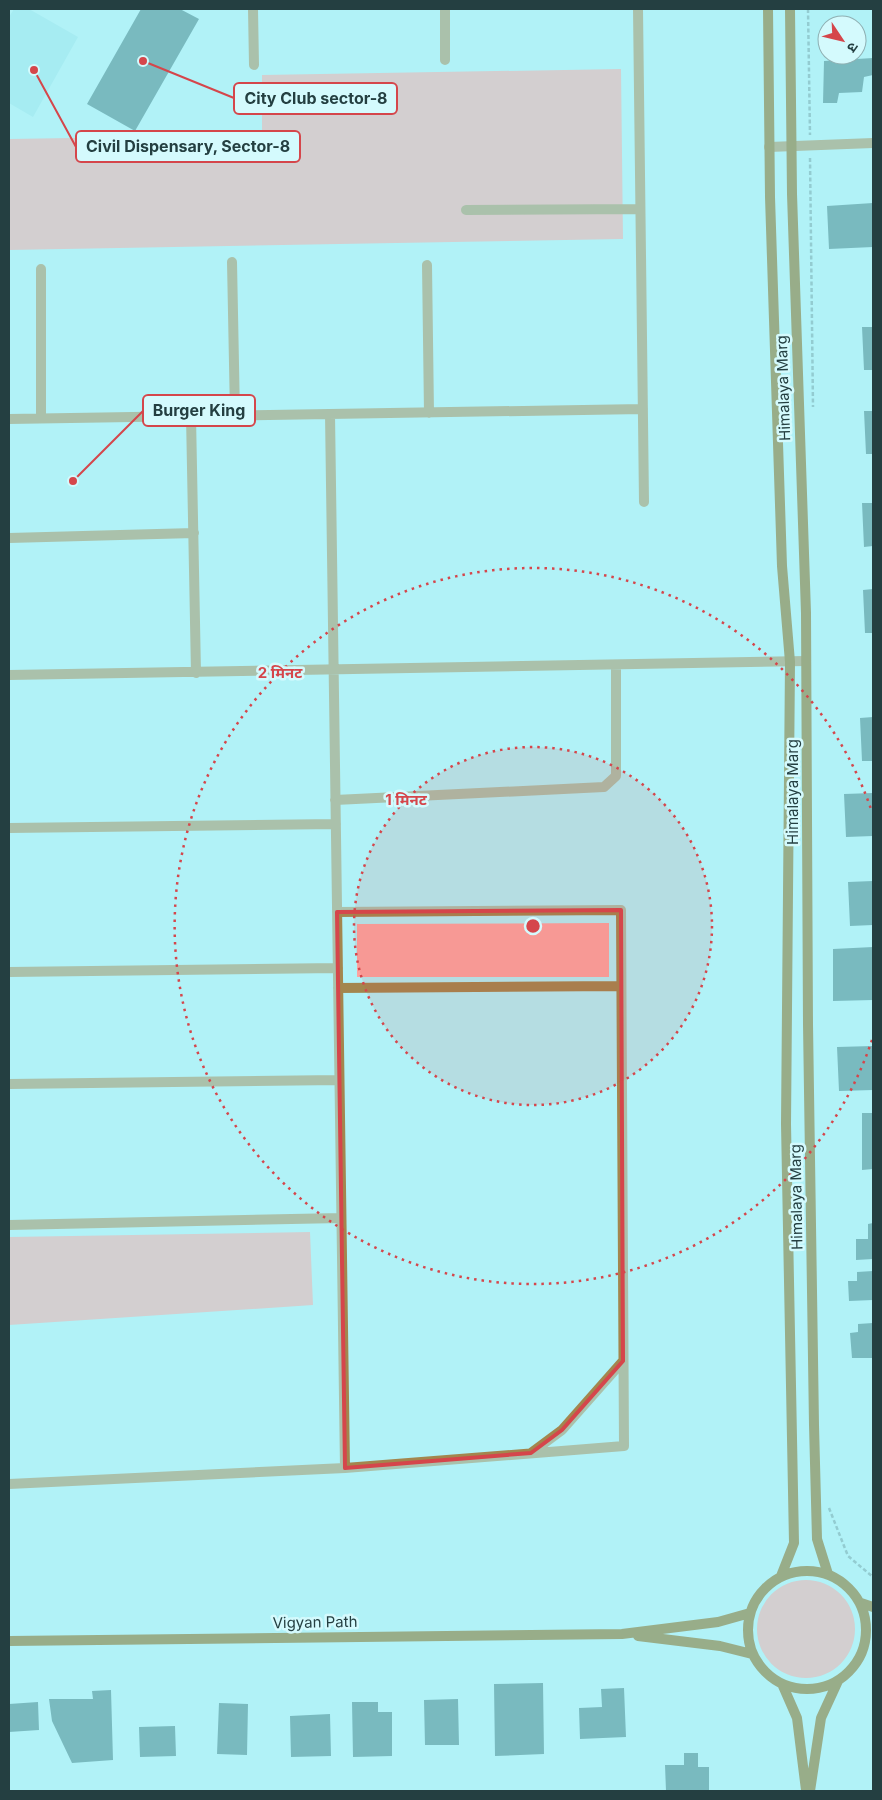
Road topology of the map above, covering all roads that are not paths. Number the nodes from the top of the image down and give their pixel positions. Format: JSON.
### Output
{"nodes":[{"id":1,"x":254,"y":9,"type":"edge"},
{"id":2,"x":445,"y":9,"type":"edge"},
{"id":3,"x":638,"y":9,"type":"edge"},
{"id":4,"x":768,"y":9,"type":"edge"},
{"id":5,"x":790,"y":9,"type":"edge"},
{"id":6,"x":445,"y":60,"type":"dead end"},
{"id":7,"x":254,"y":65,"type":"dead end"},
{"id":8,"x":873,"y":143,"type":"edge"},
{"id":9,"x":792,"y":146,"type":"junction"},
{"id":10,"x":770,"y":148,"type":"junction"},
{"id":11,"x":640,"y":209,"type":"junction"},
{"id":12,"x":466,"y":210,"type":"dead end"},
{"id":13,"x":232,"y":262,"type":"dead end"},
{"id":14,"x":427,"y":265,"type":"dead end"},
{"id":15,"x":41,"y":269,"type":"dead end"},
{"id":16,"x":643,"y":409,"type":"junction"},
{"id":17,"x":429,"y":413,"type":"junction"},
{"id":18,"x":330,"y":414,"type":"junction"},
{"id":19,"x":235,"y":415,"type":"junction"},
{"id":20,"x":192,"y":416,"type":"junction"},
{"id":21,"x":41,"y":418,"type":"junction"},
{"id":22,"x":9,"y":419,"type":"edge"},
{"id":23,"x":644,"y":502,"type":"dead end"},
{"id":24,"x":194,"y":533,"type":"junction"},
{"id":25,"x":9,"y":538,"type":"edge"},
{"id":26,"x":806,"y":661,"type":"junction"},
{"id":27,"x":790,"y":662,"type":"junction"},
{"id":28,"x":616,"y":665,"type":"junction"},
{"id":29,"x":334,"y":670,"type":"junction"},
{"id":30,"x":196,"y":673,"type":"junction"},
{"id":31,"x":9,"y":675,"type":"edge"},
{"id":32,"x":335,"y":800,"type":"junction"},
{"id":33,"x":336,"y":824,"type":"junction"},
{"id":34,"x":9,"y":828,"type":"edge"},
{"id":35,"x":337,"y":912,"type":"junction"},
{"id":36,"x":338,"y":968,"type":"junction"},
{"id":37,"x":9,"y":972,"type":"edge"},
{"id":38,"x":621,"y":986,"type":"junction"},
{"id":39,"x":338,"y":988,"type":"junction"},
{"id":40,"x":339,"y":1080,"type":"junction"},
{"id":41,"x":9,"y":1084,"type":"edge"},
{"id":42,"x":341,"y":1218,"type":"junction"},
{"id":43,"x":9,"y":1225,"type":"edge"},
{"id":44,"x":624,"y":1361,"type":"junction"},
{"id":45,"x":531,"y":1453,"type":"junction"},
{"id":46,"x":345,"y":1468,"type":"junction"},
{"id":47,"x":9,"y":1484,"type":"edge"},
{"id":48,"x":828,"y":1574,"type":"junction"},
{"id":49,"x":781,"y":1576,"type":"junction"},
{"id":50,"x":861,"y":1603,"type":"junction"},
{"id":51,"x":873,"y":1607,"type":"edge"},
{"id":52,"x":750,"y":1613,"type":"junction"},
{"id":53,"x":622,"y":1634,"type":"junction"},
{"id":54,"x":9,"y":1641,"type":"edge"},
{"id":55,"x":869,"y":1648,"type":"edge"},
{"id":56,"x":752,"y":1654,"type":"junction"},
{"id":57,"x":838,"y":1680,"type":"junction"},
{"id":58,"x":783,"y":1686,"type":"junction"},
{"id":59,"x":808,"y":1791,"type":"edge"}],
"edges":[{"from":1,"to":7,"type":"street"},
{"from":2,"to":6,"type":"street"},
{"from":3,"to":11,"type":"street"},
{"from":4,"to":10,"type":"main road","name":"Himalaya Marg"},
{"from":5,"to":9,"type":"main road","name":"Himalaya Marg"},
{"from":8,"to":9,"type":"street"},
{"from":9,"to":10,"type":"street"},
{"from":9,"to":26,"type":"main road","name":"Himalaya Marg"},
{"from":10,"to":27,"type":"main road","name":"Himalaya Marg"},
{"from":11,"to":12,"type":"street"},
{"from":11,"to":16,"type":"street"},
{"from":13,"to":19,"type":"street"},
{"from":14,"to":17,"type":"street"},
{"from":15,"to":21,"type":"street"},
{"from":16,"to":17,"type":"street"},
{"from":16,"to":23,"type":"street"},
{"from":17,"to":18,"type":"street"},
{"from":18,"to":19,"type":"street"},
{"from":18,"to":29,"type":"street"},
{"from":19,"to":20,"type":"street"},
{"from":20,"to":21,"type":"street"},
{"from":20,"to":24,"type":"street"},
{"from":21,"to":22,"type":"street"},
{"from":24,"to":25,"type":"street"},
{"from":24,"to":30,"type":"street"},
{"from":26,"to":27,"type":"street"},
{"from":26,"to":48,"type":"main road","name":"Himalaya Marg"},
{"from":27,"to":28,"type":"street"},
{"from":27,"to":49,"type":"main road","name":"Himalaya Marg"},
{"from":28,"to":29,"type":"street"},
{"from":28,"to":32,"type":"street"},
{"from":29,"to":30,"type":"street"},
{"from":29,"to":32,"type":"street"},
{"from":30,"to":31,"type":"street"},
{"from":32,"to":33,"type":"street"},
{"from":33,"to":34,"type":"street"},
{"from":33,"to":35,"type":"street"},
{"from":35,"to":36,"type":"street"},
{"from":35,"to":38,"type":"street"},
{"from":36,"to":37,"type":"street"},
{"from":36,"to":39,"type":"street"},
{"from":38,"to":39,"type":"street"},
{"from":38,"to":44,"type":"street"},
{"from":39,"to":40,"type":"street"},
{"from":40,"to":41,"type":"street"},
{"from":40,"to":42,"type":"street"},
{"from":42,"to":43,"type":"street"},
{"from":42,"to":46,"type":"street"},
{"from":44,"to":45,"type":"street"},
{"from":44,"to":45,"type":"street"},
{"from":45,"to":46,"type":"street"},
{"from":46,"to":47,"type":"street"},
{"from":48,"to":49,"type":"main road"},
{"from":48,"to":50,"type":"main road"},
{"from":49,"to":52,"type":"main road"},
{"from":50,"to":51,"type":"main road"},
{"from":50,"to":55,"type":"main road"},
{"from":52,"to":53,"type":"main road","name":"Vigyan Path"},
{"from":52,"to":56,"type":"main road"},
{"from":53,"to":54,"type":"main road","name":"Vigyan Path"},
{"from":53,"to":56,"type":"main road","name":"Vigyan Path"},
{"from":55,"to":57,"type":"main road"},
{"from":56,"to":58,"type":"main road"},
{"from":57,"to":58,"type":"main road"},
{"from":57,"to":59,"type":"main road"},
{"from":58,"to":59,"type":"main road"}]}
